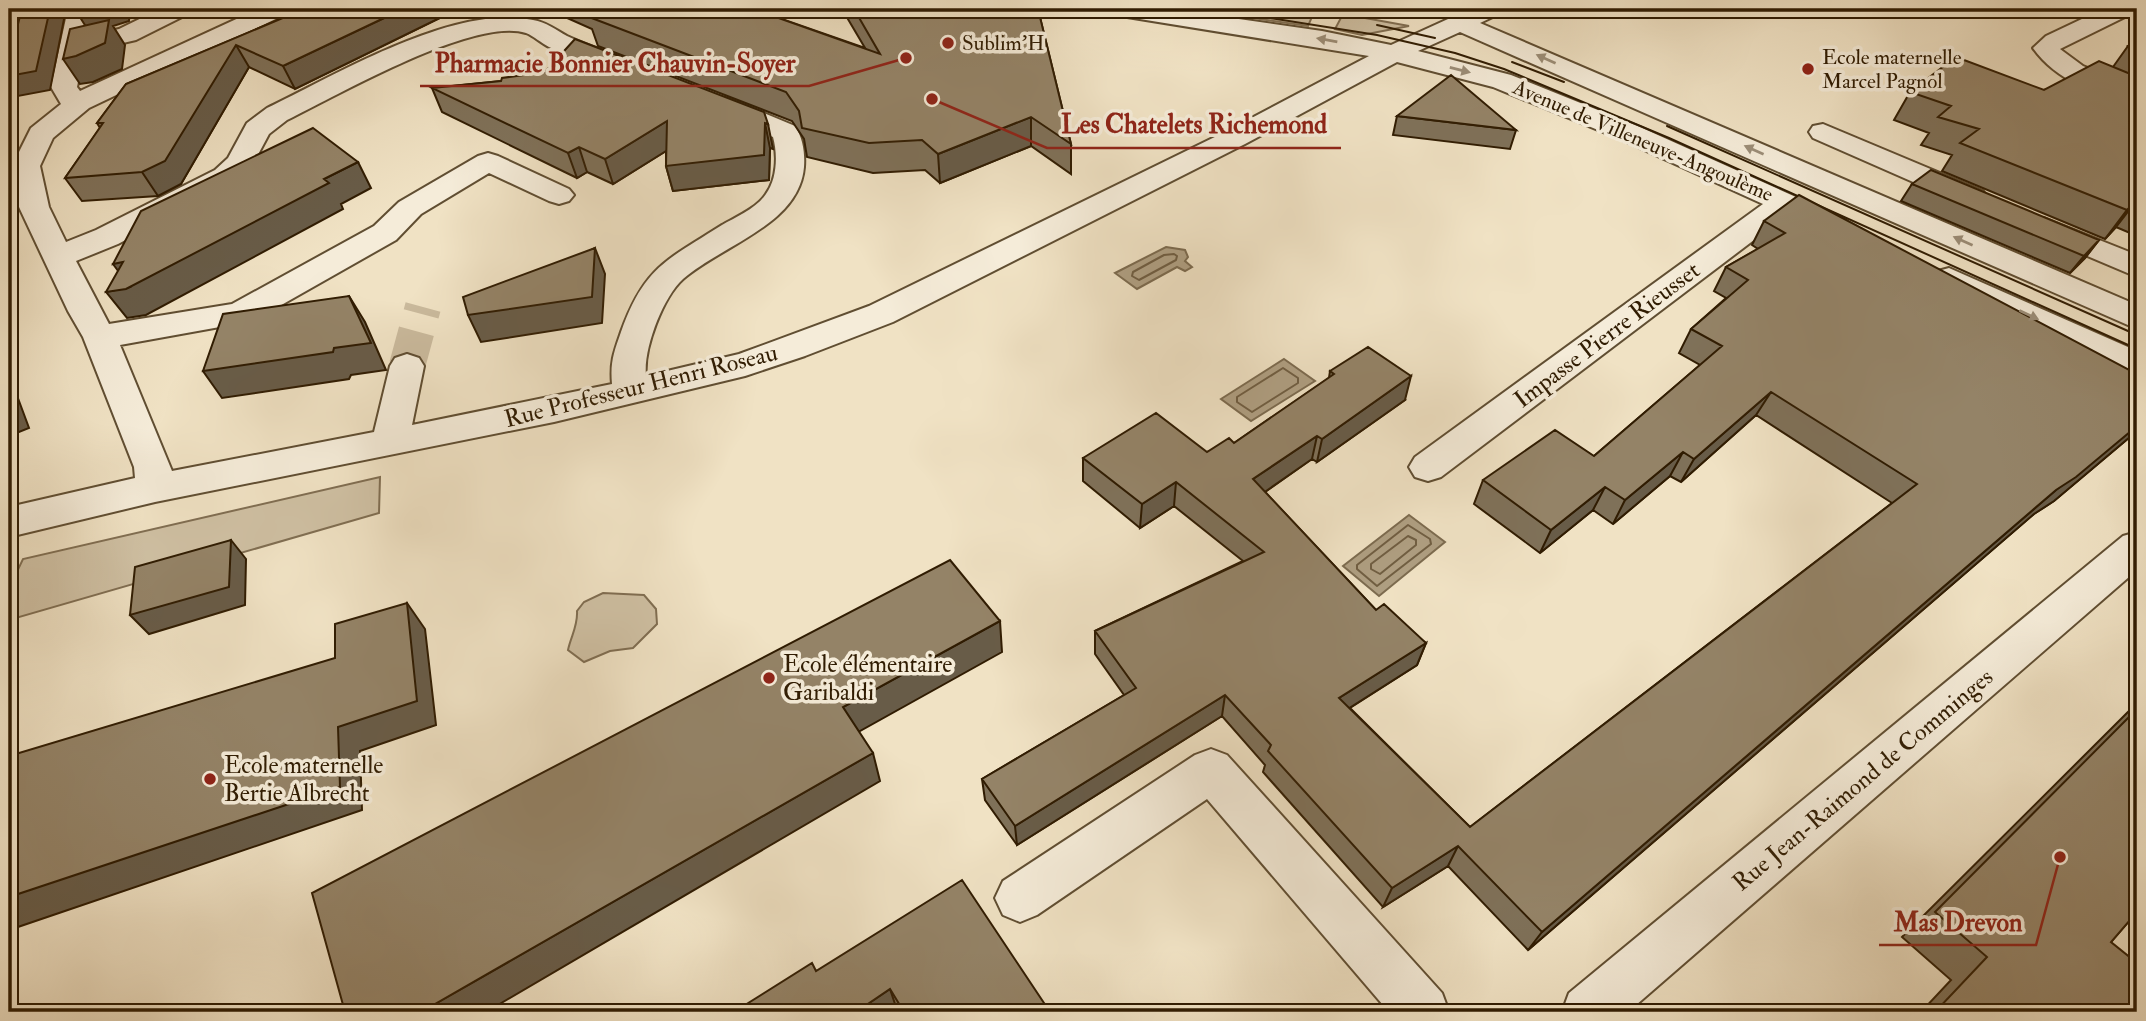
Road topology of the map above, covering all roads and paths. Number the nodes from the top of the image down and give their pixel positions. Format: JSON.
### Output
{"nodes":[{"id":1,"x":80,"y":9,"type":"edge"},
{"id":2,"x":179,"y":9,"type":"edge"},
{"id":3,"x":1121,"y":9,"type":"edge"},
{"id":4,"x":1490,"y":9,"type":"edge"},
{"id":5,"x":2122,"y":9,"type":"edge"},
{"id":6,"x":269,"y":13,"type":"edge"},
{"id":7,"x":1458,"y":22,"type":"junction"},
{"id":8,"x":72,"y":47,"type":"junction"},
{"id":9,"x":1394,"y":53,"type":"junction"},
{"id":10,"x":91,"y":73,"type":"edge"},
{"id":11,"x":648,"y":78,"type":"edge"},
{"id":12,"x":697,"y":96,"type":"edge"},
{"id":13,"x":2137,"y":98,"type":"edge"},
{"id":14,"x":79,"y":103,"type":"junction"},
{"id":15,"x":1823,"y":132,"type":"dead end"},
{"id":16,"x":41,"y":134,"type":"junction"},
{"id":17,"x":9,"y":136,"type":"edge"},
{"id":18,"x":559,"y":195,"type":"dead end"},
{"id":19,"x":1785,"y":202,"type":"junction"},
{"id":20,"x":21,"y":210,"type":"edge"},
{"id":21,"x":1861,"y":237,"type":"edge"},
{"id":22,"x":57,"y":257,"type":"junction"},
{"id":23,"x":1924,"y":266,"type":"edge"},
{"id":24,"x":2137,"y":267,"type":"edge"},
{"id":25,"x":2137,"y":318,"type":"edge"},
{"id":26,"x":100,"y":337,"type":"junction"},
{"id":27,"x":2137,"y":365,"type":"edge"},
{"id":28,"x":407,"y":366,"type":"tunnel mouth"},
{"id":29,"x":630,"y":392,"type":"junction"},
{"id":30,"x":390,"y":444,"type":"junction"},
{"id":31,"x":1428,"y":467,"type":"dead end"},
{"id":32,"x":155,"y":488,"type":"junction"},
{"id":33,"x":9,"y":522,"type":"edge"},
{"id":34,"x":2137,"y":547,"type":"edge"},
{"id":35,"x":1020,"y":898,"type":"dead end"},
{"id":36,"x":1423,"y":1012,"type":"edge"},
{"id":37,"x":1588,"y":1012,"type":"edge"}],
"edges":[{"from":1,"to":8,"type":"street"},
{"from":2,"to":8,"type":"street"},
{"from":9,"to":3,"type":"street","name":"Avenue de Villeneuve-Angoulème","one_way":true},
{"from":4,"to":7,"type":"street","name":"Rue Professeur Henri Roseau"},
{"from":5,"to":13,"type":"street"},
{"from":6,"to":10,"type":"street"},
{"from":6,"to":14,"type":"street"},
{"from":7,"to":9,"type":"street","name":"Rue Professeur Henri Roseau"},
{"from":25,"to":7,"type":"street","name":"Avenue de Villeneuve-Angoulème","one_way":true},
{"from":8,"to":14,"type":"street"},
{"from":9,"to":19,"type":"street","name":"Avenue de Villeneuve-Angoulème","one_way":true},
{"from":9,"to":29,"type":"street","name":"Rue Professeur Henri Roseau"},
{"from":11,"to":22,"type":"street"},
{"from":12,"to":29,"type":"street"},
{"from":14,"to":16,"type":"street"},
{"from":15,"to":24,"type":"street"},
{"from":16,"to":17,"type":"street"},
{"from":16,"to":20,"type":"street"},
{"from":18,"to":26,"type":"street"},
{"from":19,"to":21,"type":"street","name":"Avenue de Villeneuve-Angoulème"},
{"from":19,"to":31,"type":"street","name":"Impasse Pierre Rieusset"},
{"from":20,"to":22,"type":"street"},
{"from":22,"to":26,"type":"street"},
{"from":23,"to":27,"type":"street","one_way":true},
{"from":26,"to":32,"type":"street"},
{"from":28,"to":30,"type":"street"},
{"from":29,"to":30,"type":"street","name":"Rue Professeur Henri Roseau"},
{"from":30,"to":32,"type":"street","name":"Rue Professeur Henri Roseau"},
{"from":32,"to":33,"type":"street","name":"Rue Professeur Henri Roseau"},
{"from":34,"to":37,"type":"street","name":"Rue Jean-Raimond de Comminges"},
{"from":35,"to":36,"type":"street"}]}
